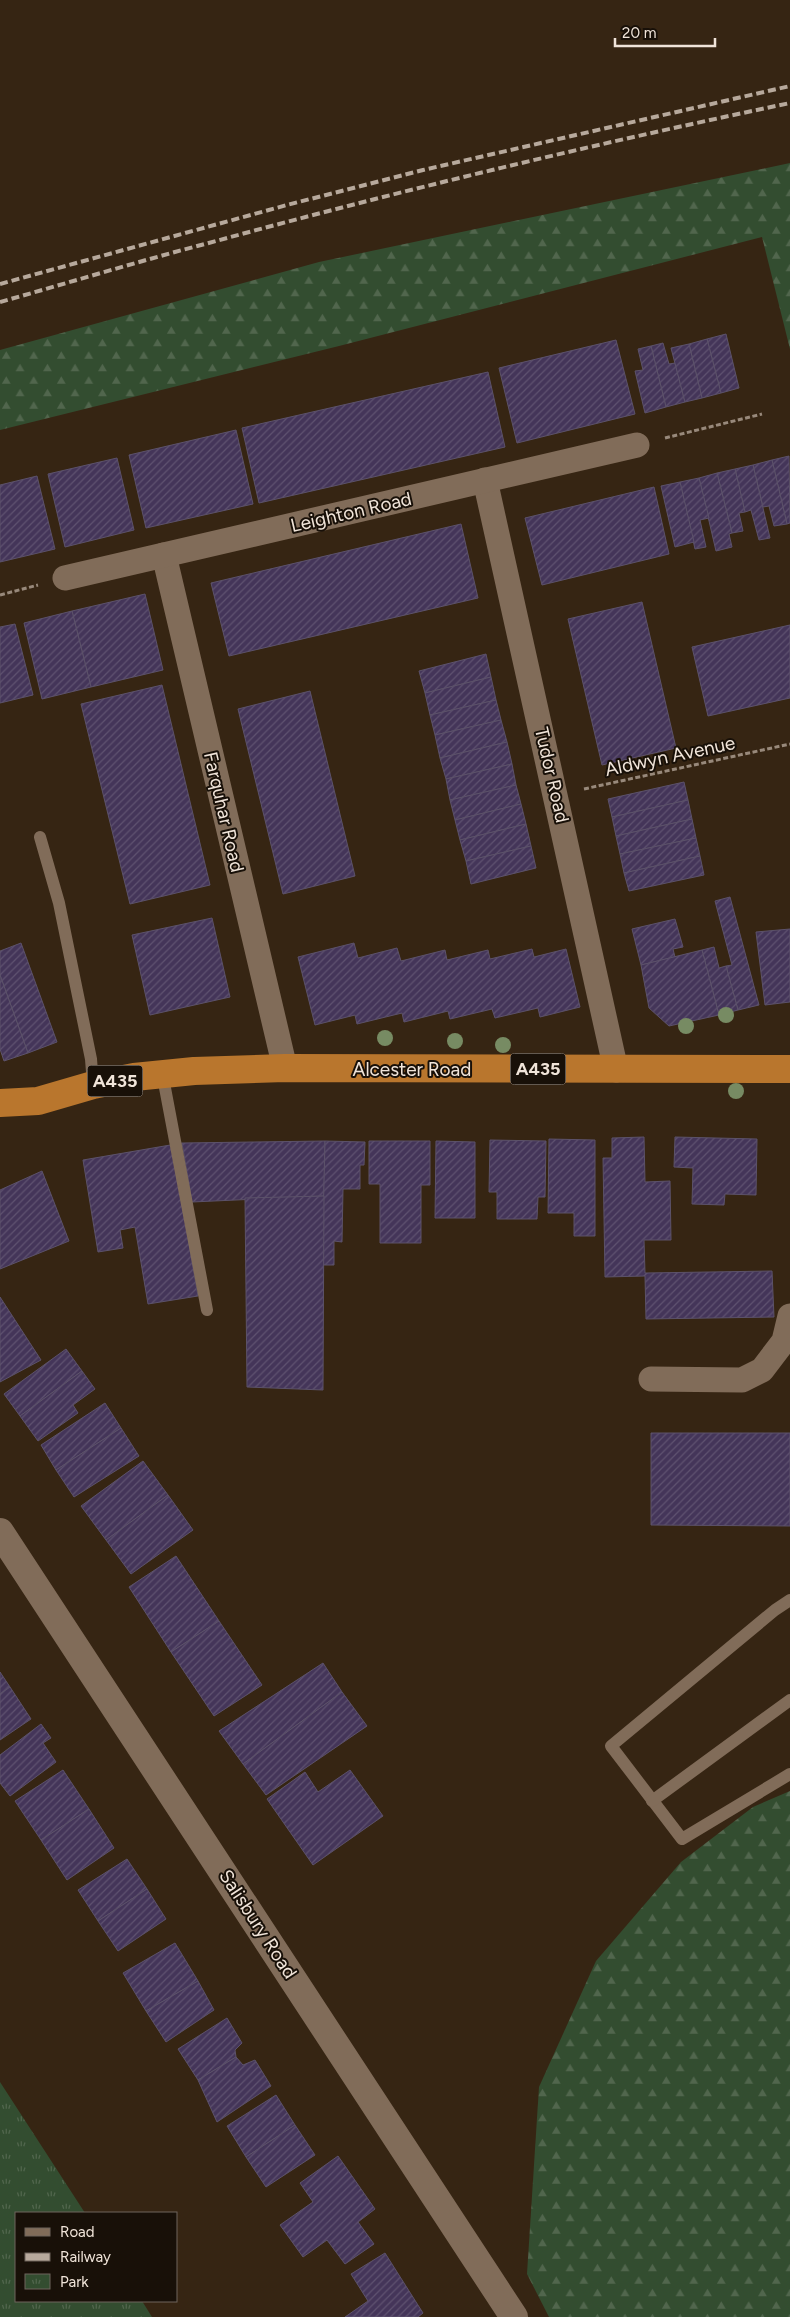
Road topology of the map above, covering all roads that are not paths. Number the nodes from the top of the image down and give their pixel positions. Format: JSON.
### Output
{"nodes":[{"id":1,"x":637,"y":445,"type":"road end"},
{"id":2,"x":485,"y":480,"type":"junction"},
{"id":3,"x":164,"y":555,"type":"junction"},
{"id":4,"x":65,"y":578,"type":"road end"},
{"id":5,"x":40,"y":837,"type":"dead end"},
{"id":6,"x":285,"y":1068,"type":"junction"},
{"id":7,"x":790,"y":1069,"type":"edge"},
{"id":8,"x":616,"y":1070,"type":"junction"},
{"id":9,"x":162,"y":1072,"type":"junction"},
{"id":10,"x":93,"y":1085,"type":"junction"},
{"id":11,"x":38,"y":1101,"type":"junction"},
{"id":12,"x":0,"y":1103,"type":"edge"},
{"id":13,"x":0,"y":1122,"type":"edge"},
{"id":14,"x":207,"y":1310,"type":"dead end"},
{"id":15,"x":790,"y":1316,"type":"edge"},
{"id":16,"x":650,"y":1379,"type":"dead end"},
{"id":17,"x":0,"y":1532,"type":"edge"},
{"id":18,"x":790,"y":1600,"type":"edge"},
{"id":19,"x":790,"y":1700,"type":"edge"},
{"id":20,"x":790,"y":1774,"type":"edge"},
{"id":21,"x":652,"y":1801,"type":"junction"},
{"id":22,"x":514,"y":2317,"type":"edge"}],
"edges":[{"from":1,"to":2,"type":"street","name":"Leighton Road"},
{"from":2,"to":3,"type":"street","name":"Leighton Road"},
{"from":2,"to":8,"type":"street","name":"Tudor Road"},
{"from":3,"to":4,"type":"street","name":"Leighton Road"},
{"from":3,"to":6,"type":"street","name":"Farquhar Road"},
{"from":5,"to":10,"type":"lane"},
{"from":6,"to":8,"type":"highway","name":"Alcester Road","number":"A435"},
{"from":6,"to":9,"type":"highway","name":"Alcester Road","number":"A435"},
{"from":7,"to":8,"type":"highway","name":"Alcester Road","number":"A435"},
{"from":9,"to":10,"type":"highway","name":"Alcester Road","number":"A435"},
{"from":9,"to":14,"type":"lane"},
{"from":10,"to":11,"type":"highway","name":"Alcester Road","number":"A435"},
{"from":11,"to":12,"type":"highway","name":"Alcester Road","number":"A435"},
{"from":11,"to":13,"type":"highway","name":"Alcester Road","number":"A435"},
{"from":15,"to":16,"type":"street"},
{"from":17,"to":22,"type":"main road","name":"Salisbury Road"},
{"from":18,"to":21,"type":"lane"},
{"from":19,"to":21,"type":"lane"},
{"from":20,"to":21,"type":"lane"}]}
